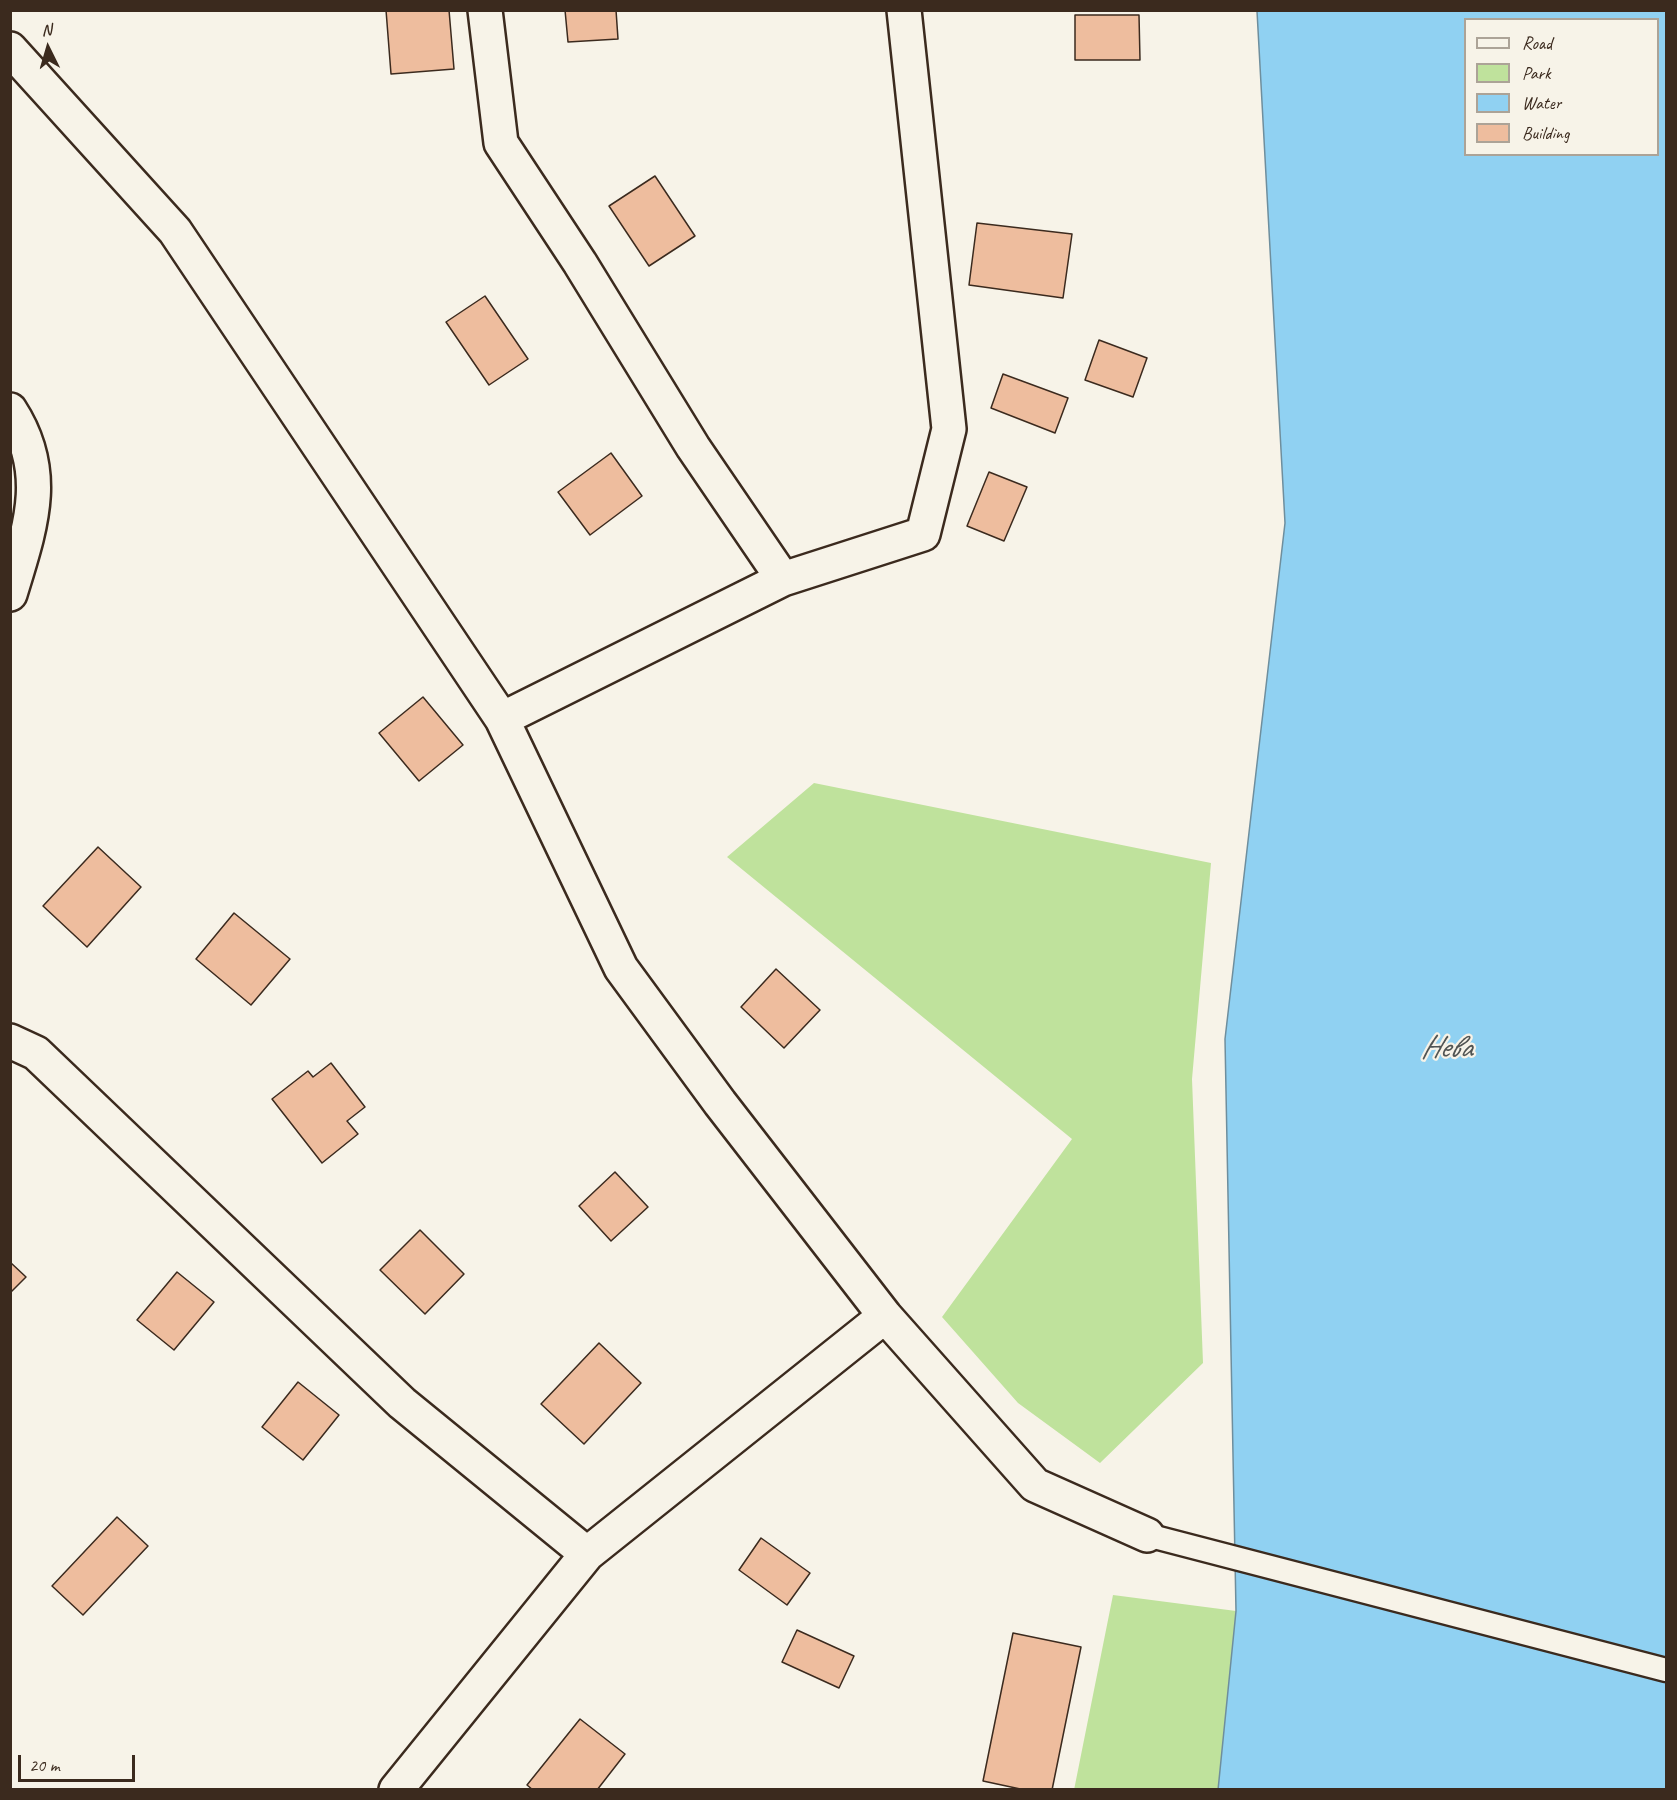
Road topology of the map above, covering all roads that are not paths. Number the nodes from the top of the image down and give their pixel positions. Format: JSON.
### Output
{"nodes":[{"id":1,"x":485,"y":10,"type":"edge"},
{"id":2,"x":904,"y":10,"type":"edge"},
{"id":3,"x":10,"y":49,"type":"edge"},
{"id":4,"x":10,"y":410,"type":"edge"},
{"id":5,"x":783,"y":579,"type":"junction"},
{"id":6,"x":10,"y":594,"type":"edge"},
{"id":7,"x":502,"y":718,"type":"junction"},
{"id":8,"x":10,"y":1041,"type":"edge"},
{"id":9,"x":885,"y":1316,"type":"junction"},
{"id":10,"x":1147,"y":1535,"type":"joint"},
{"id":11,"x":587,"y":1554,"type":"junction"},
{"id":12,"x":1666,"y":1670,"type":"edge"},
{"id":13,"x":396,"y":1790,"type":"edge"}],
"edges":[{"from":1,"to":5,"type":"street"},
{"from":2,"to":5,"type":"street"},
{"from":3,"to":7,"type":"street"},
{"from":4,"to":6,"type":"street"},
{"from":5,"to":7,"type":"street"},
{"from":7,"to":9,"type":"street"},
{"from":8,"to":11,"type":"street"},
{"from":9,"to":10,"type":"street"},
{"from":9,"to":11,"type":"street"},
{"from":10,"to":12,"type":"lane"},
{"from":11,"to":13,"type":"street"}]}
